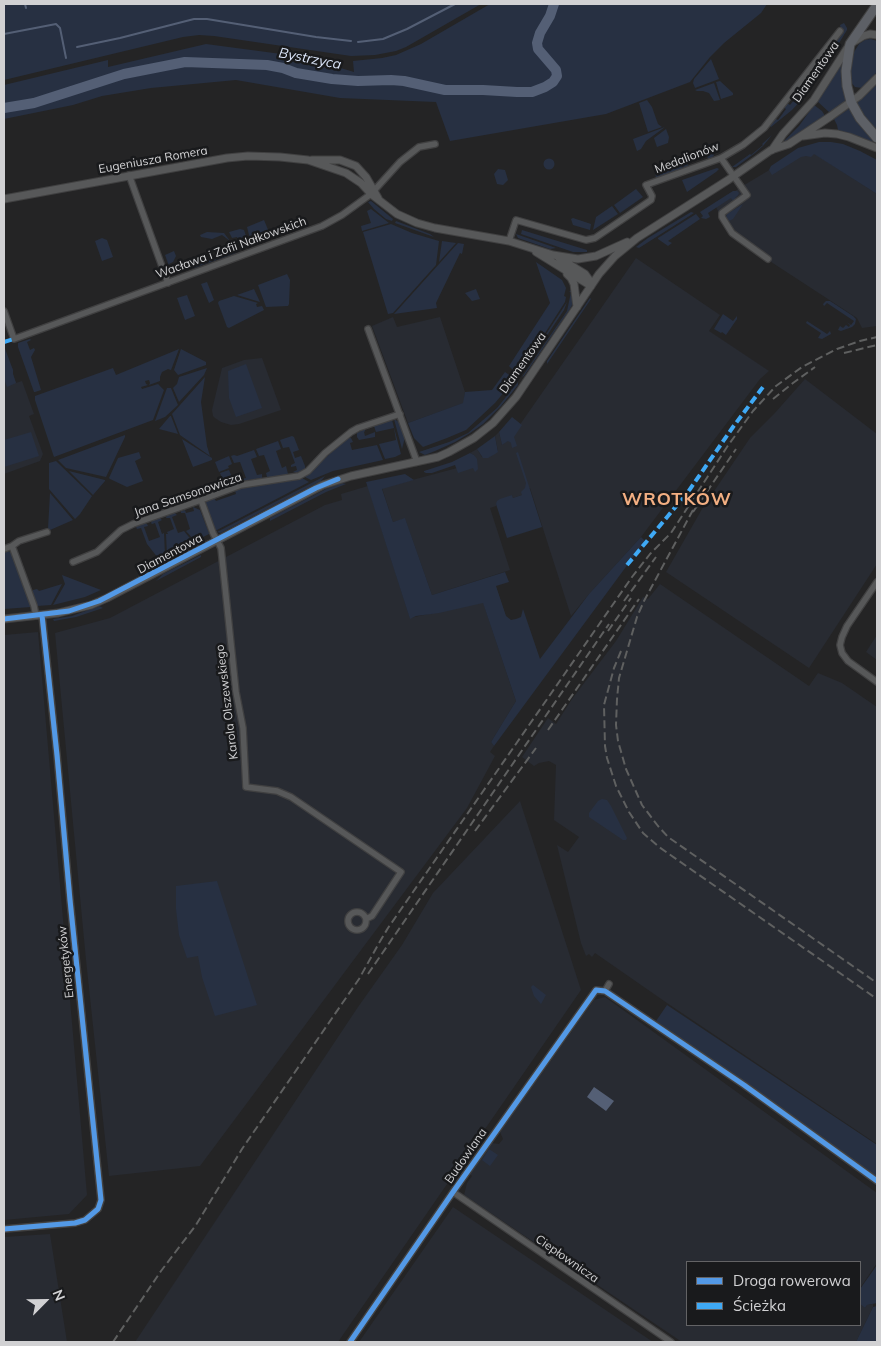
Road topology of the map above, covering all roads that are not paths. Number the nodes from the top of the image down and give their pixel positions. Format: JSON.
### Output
{"nodes":[{"id":1,"x":877,"y":5,"type":"edge"},
{"id":2,"x":840,"y":32,"type":"dead end"},
{"id":3,"x":877,"y":35,"type":"edge"},
{"id":4,"x":850,"y":44,"type":"junction"},
{"id":5,"x":877,"y":78,"type":"edge"},
{"id":6,"x":852,"y":102,"type":"junction"},
{"id":7,"x":800,"y":136,"type":"junction"},
{"id":8,"x":877,"y":138,"type":"edge"},
{"id":9,"x":435,"y":144,"type":"dead end"},
{"id":10,"x":877,"y":148,"type":"edge"},
{"id":11,"x":771,"y":150,"type":"junction"},
{"id":12,"x":721,"y":158,"type":"junction"},
{"id":13,"x":308,"y":160,"type":"junction"},
{"id":14,"x":129,"y":175,"type":"junction"},
{"id":15,"x":733,"y":176,"type":"junction"},
{"id":16,"x":373,"y":192,"type":"junction"},
{"id":17,"x":4,"y":199,"type":"edge"},
{"id":18,"x":637,"y":238,"type":"junction"},
{"id":19,"x":509,"y":241,"type":"junction"},
{"id":20,"x":525,"y":246,"type":"junction"},
{"id":21,"x":553,"y":255,"type":"junction"},
{"id":22,"x":768,"y":259,"type":"dead end"},
{"id":23,"x":561,"y":268,"type":"junction"},
{"id":24,"x":168,"y":282,"type":"junction"},
{"id":25,"x":591,"y":286,"type":"junction"},
{"id":26,"x":577,"y":307,"type":"junction"},
{"id":27,"x":4,"y":311,"type":"edge"},
{"id":28,"x":368,"y":329,"type":"dead end"},
{"id":29,"x":400,"y":414,"type":"junction"},
{"id":30,"x":416,"y":462,"type":"junction"},
{"id":31,"x":202,"y":500,"type":"junction"},
{"id":32,"x":47,"y":532,"type":"dead end"},
{"id":33,"x":217,"y":540,"type":"junction"},
{"id":34,"x":12,"y":546,"type":"junction"},
{"id":35,"x":4,"y":549,"type":"edge"},
{"id":36,"x":73,"y":562,"type":"dead end"},
{"id":37,"x":877,"y":582,"type":"edge"},
{"id":38,"x":39,"y":615,"type":"junction"},
{"id":39,"x":4,"y":619,"type":"edge"},
{"id":40,"x":877,"y":682,"type":"edge"},
{"id":41,"x":366,"y":919,"type":"dead end"},
{"id":42,"x":609,"y":984,"type":"dead end"},
{"id":43,"x":604,"y":991,"type":"junction"},
{"id":44,"x":877,"y":1181,"type":"edge"},
{"id":45,"x":453,"y":1192,"type":"junction"},
{"id":46,"x":4,"y":1229,"type":"edge"},
{"id":47,"x":350,"y":1342,"type":"edge"},
{"id":48,"x":671,"y":1342,"type":"edge"}],
"edges":[{"from":1,"to":4,"type":"main road","name":"Diamentowa"},
{"from":2,"to":12,"type":"street","name":"Medalionów"},
{"from":3,"to":4,"type":"street"},
{"from":4,"to":6,"type":"main road"},
{"from":4,"to":11,"type":"street","name":"Diamentowa"},
{"from":5,"to":6,"type":"street","name":"Diamentowa"},
{"from":6,"to":7,"type":"street","name":"Diamentowa"},
{"from":6,"to":8,"type":"main road"},
{"from":7,"to":10,"type":"street"},
{"from":7,"to":11,"type":"street","name":"Diamentowa"},
{"from":9,"to":16,"type":"street","name":"Wacława i Zofii Nałkowskich"},
{"from":11,"to":15,"type":"street","name":"Diamentowa"},
{"from":12,"to":15,"type":"street"},
{"from":12,"to":19,"type":"street","name":"Medalionów"},
{"from":13,"to":14,"type":"street","name":"Eugeniusza Romera"},
{"from":13,"to":16,"type":"street","name":"Eugeniusza Romera"},
{"from":13,"to":16,"type":"street","name":"Eugeniusza Romera"},
{"from":14,"to":17,"type":"street","name":"Eugeniusza Romera"},
{"from":14,"to":24,"type":"street"},
{"from":15,"to":18,"type":"street","name":"Diamentowa"},
{"from":15,"to":22,"type":"street"},
{"from":16,"to":19,"type":"street","name":"Eugeniusza Romera"},
{"from":16,"to":24,"type":"street","name":"Wacława i Zofii Nałkowskich"},
{"from":18,"to":21,"type":"street","name":"Eugeniusza Romera"},
{"from":18,"to":25,"type":"street","name":"Diamentowa"},
{"from":19,"to":20,"type":"street","name":"Eugeniusza Romera"},
{"from":20,"to":21,"type":"street","name":"Eugeniusza Romera"},
{"from":20,"to":23,"type":"street","name":"Eugeniusza Romera"},
{"from":21,"to":25,"type":"street","name":"Eugeniusza Romera"},
{"from":23,"to":25,"type":"street","name":"Eugeniusza Romera"},
{"from":23,"to":26,"type":"street","name":"Eugeniusza Romera"},
{"from":24,"to":27,"type":"street","name":"Wacława i Zofii Nałkowskich"},
{"from":25,"to":26,"type":"street","name":"Diamentowa"},
{"from":26,"to":30,"type":"street","name":"Diamentowa"},
{"from":28,"to":29,"type":"street"},
{"from":29,"to":30,"type":"street"},
{"from":29,"to":31,"type":"street","name":"Jana Samsonowicza"},
{"from":30,"to":33,"type":"street","name":"Diamentowa"},
{"from":31,"to":33,"type":"street"},
{"from":31,"to":36,"type":"street","name":"Jana Samsonowicza"},
{"from":32,"to":34,"type":"street"},
{"from":33,"to":38,"type":"street","name":"Diamentowa"},
{"from":33,"to":41,"type":"street","name":"Karola Olszewskiego"},
{"from":34,"to":35,"type":"street"},
{"from":34,"to":38,"type":"street","name":"Energetyków"},
{"from":37,"to":40,"type":"street"},
{"from":38,"to":39,"type":"street","name":"Diamentowa"},
{"from":38,"to":46,"type":"street","name":"Energetyków"},
{"from":42,"to":43,"type":"street","name":"Budowlana"},
{"from":43,"to":44,"type":"street"},
{"from":43,"to":45,"type":"street","name":"Budowlana"},
{"from":45,"to":47,"type":"street","name":"Budowlana"},
{"from":45,"to":48,"type":"street","name":"Ciepłownicza"}]}
